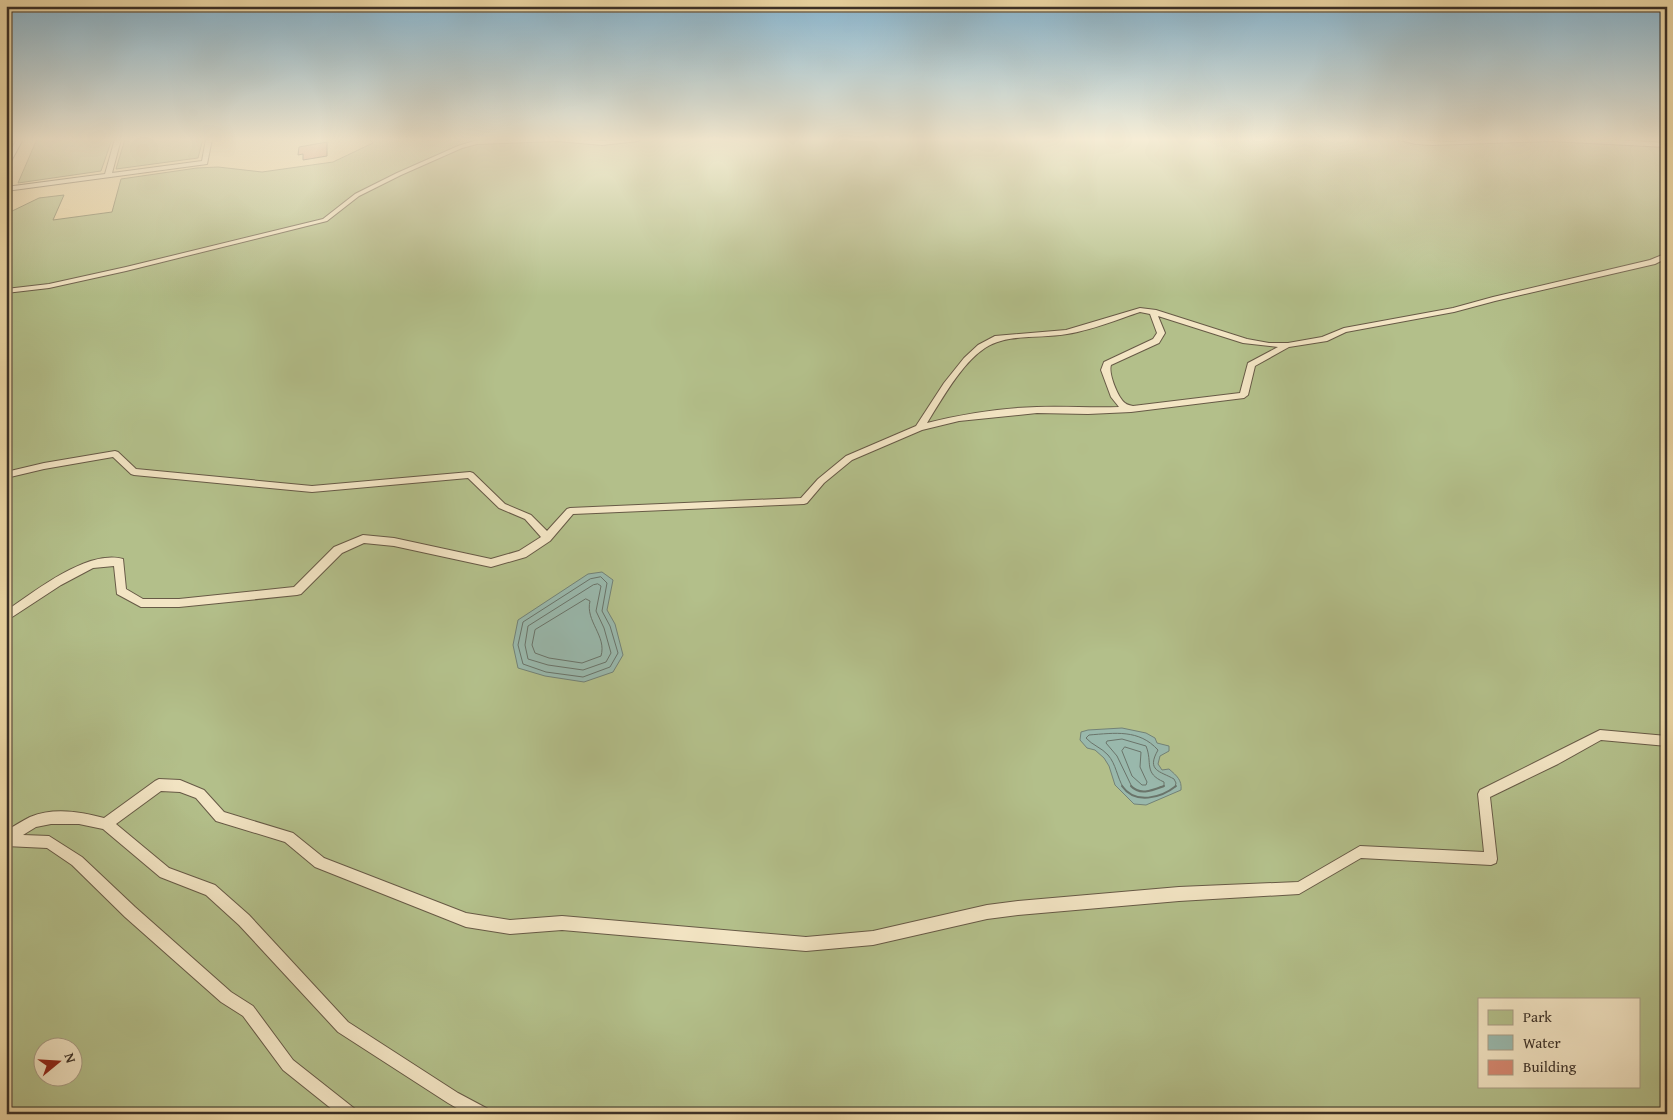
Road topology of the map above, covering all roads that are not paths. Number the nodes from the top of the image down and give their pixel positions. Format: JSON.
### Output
{"nodes":[{"id":1,"x":364,"y":191,"type":"edge"},
{"id":2,"x":1667,"y":255,"type":"edge"},
{"id":3,"x":6,"y":291,"type":"edge"},
{"id":4,"x":1153,"y":312,"type":"junction"},
{"id":5,"x":1288,"y":345,"type":"junction"},
{"id":6,"x":1131,"y":409,"type":"junction"},
{"id":7,"x":919,"y":428,"type":"junction"},
{"id":8,"x":6,"y":475,"type":"edge"},
{"id":9,"x":547,"y":538,"type":"junction"},
{"id":10,"x":6,"y":617,"type":"edge"},
{"id":11,"x":1667,"y":740,"type":"edge"},
{"id":12,"x":106,"y":824,"type":"junction"},
{"id":13,"x":6,"y":839,"type":"edge"},
{"id":14,"x":350,"y":1114,"type":"edge"},
{"id":15,"x":483,"y":1114,"type":"edge"}],
"edges":[{"from":1,"to":3,"type":"lane"},
{"from":2,"to":5,"type":"lane"},
{"from":4,"to":5,"type":"lane"},
{"from":4,"to":6,"type":"lane"},
{"from":4,"to":7,"type":"lane"},
{"from":5,"to":6,"type":"lane"},
{"from":6,"to":7,"type":"lane"},
{"from":7,"to":9,"type":"lane"},
{"from":8,"to":9,"type":"lane"},
{"from":9,"to":10,"type":"lane"},
{"from":11,"to":12,"type":"lane"},
{"from":12,"to":13,"type":"lane"},
{"from":12,"to":15,"type":"lane"},
{"from":13,"to":14,"type":"lane"}]}
